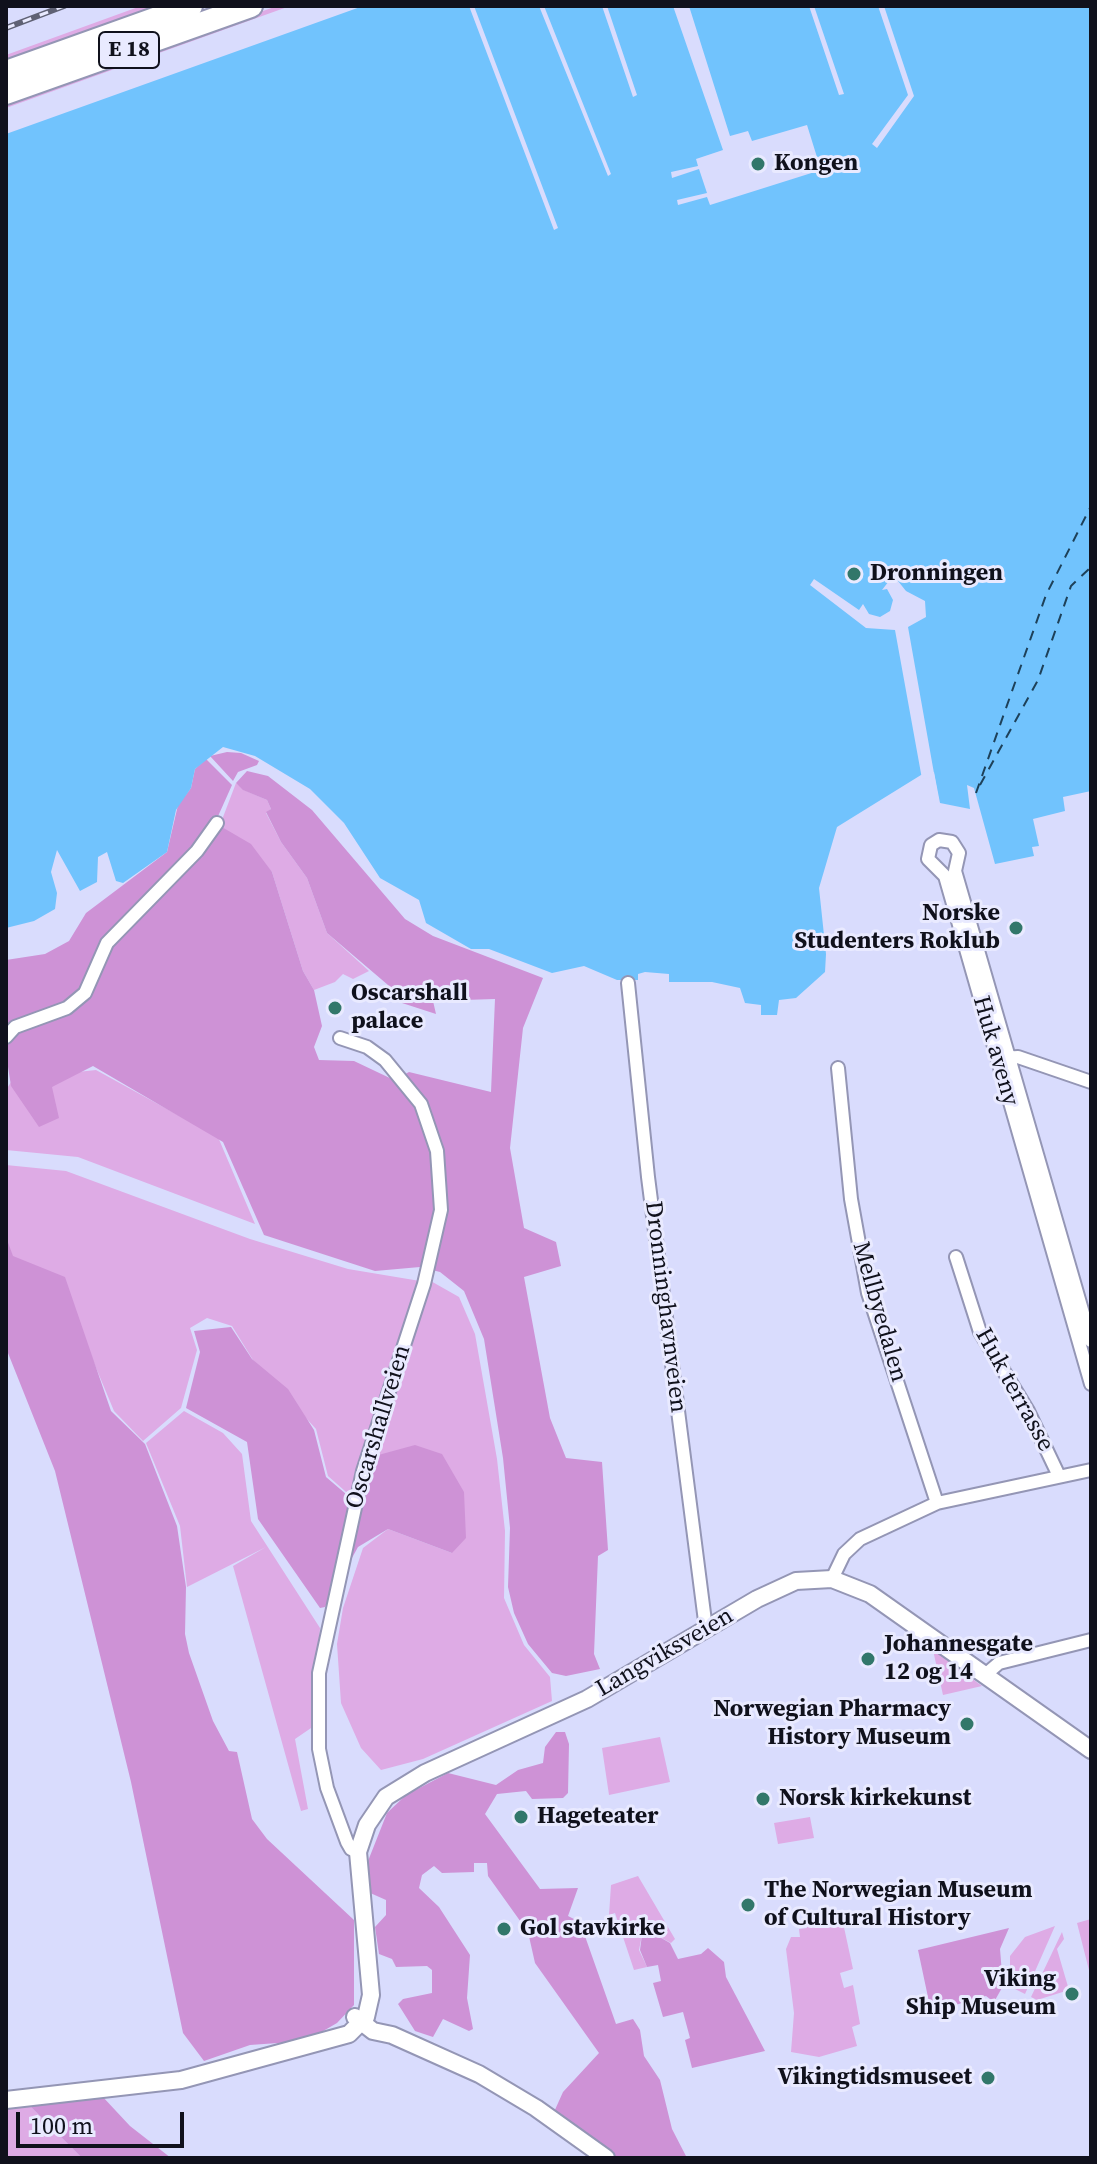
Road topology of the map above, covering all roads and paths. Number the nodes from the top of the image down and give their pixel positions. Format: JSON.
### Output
{"nodes":[{"id":1,"x":191,"y":6,"type":"edge"},
{"id":2,"x":251,"y":6,"type":"edge"},
{"id":3,"x":6,"y":72,"type":"edge"},
{"id":4,"x":6,"y":93,"type":"edge"},
{"id":5,"x":217,"y":823,"type":"dead end"},
{"id":6,"x":978,"y":973,"type":"junction"},
{"id":7,"x":628,"y":983,"type":"dead end"},
{"id":8,"x":6,"y":1037,"type":"edge"},
{"id":9,"x":340,"y":1038,"type":"dead end"},
{"id":10,"x":1003,"y":1058,"type":"junction"},
{"id":11,"x":838,"y":1068,"type":"dead end"},
{"id":12,"x":1091,"y":1082,"type":"edge"},
{"id":13,"x":956,"y":1257,"type":"dead end"},
{"id":14,"x":1087,"y":1341,"type":"edge"},
{"id":15,"x":1091,"y":1384,"type":"edge"},
{"id":16,"x":1091,"y":1470,"type":"edge"},
{"id":17,"x":1059,"y":1476,"type":"junction"},
{"id":18,"x":937,"y":1503,"type":"junction"},
{"id":19,"x":832,"y":1579,"type":"junction"},
{"id":20,"x":706,"y":1629,"type":"junction"},
{"id":21,"x":1091,"y":1640,"type":"edge"},
{"id":22,"x":985,"y":1675,"type":"junction"},
{"id":23,"x":1091,"y":1750,"type":"edge"},
{"id":24,"x":358,"y":1852,"type":"junction"},
{"id":25,"x":360,"y":2019,"type":"junction"},
{"id":26,"x":6,"y":2100,"type":"edge"},
{"id":27,"x":606,"y":2158,"type":"edge"}],
"edges":[{"from":1,"to":3,"type":"highway","number":"E 18"},
{"from":2,"to":4,"type":"highway","number":"E 18"},
{"from":5,"to":8,"type":"street"},
{"from":6,"to":6,"type":"street","name":"Huk aveny"},
{"from":6,"to":10,"type":"street","name":"Huk aveny"},
{"from":7,"to":20,"type":"street","name":"Dronninghavnveien"},
{"from":9,"to":24,"type":"street","name":"Oscarshallveien"},
{"from":10,"to":12,"type":"street"},
{"from":10,"to":14,"type":"street","name":"Huk aveny"},
{"from":11,"to":18,"type":"street","name":"Mellbyedalen"},
{"from":13,"to":17,"type":"street","name":"Huk terrasse"},
{"from":14,"to":15,"type":"street","name":"Huk aveny"},
{"from":16,"to":17,"type":"street"},
{"from":17,"to":18,"type":"street"},
{"from":18,"to":19,"type":"street"},
{"from":19,"to":20,"type":"street","name":"Langviksveien"},
{"from":19,"to":22,"type":"street","name":"Langviksveien"},
{"from":20,"to":24,"type":"street","name":"Langviksveien"},
{"from":21,"to":22,"type":"street"},
{"from":22,"to":23,"type":"street","name":"Langviksveien"},
{"from":24,"to":25,"type":"street","name":"Langviksveien"},
{"from":25,"to":26,"type":"street"},
{"from":25,"to":27,"type":"street"}]}
